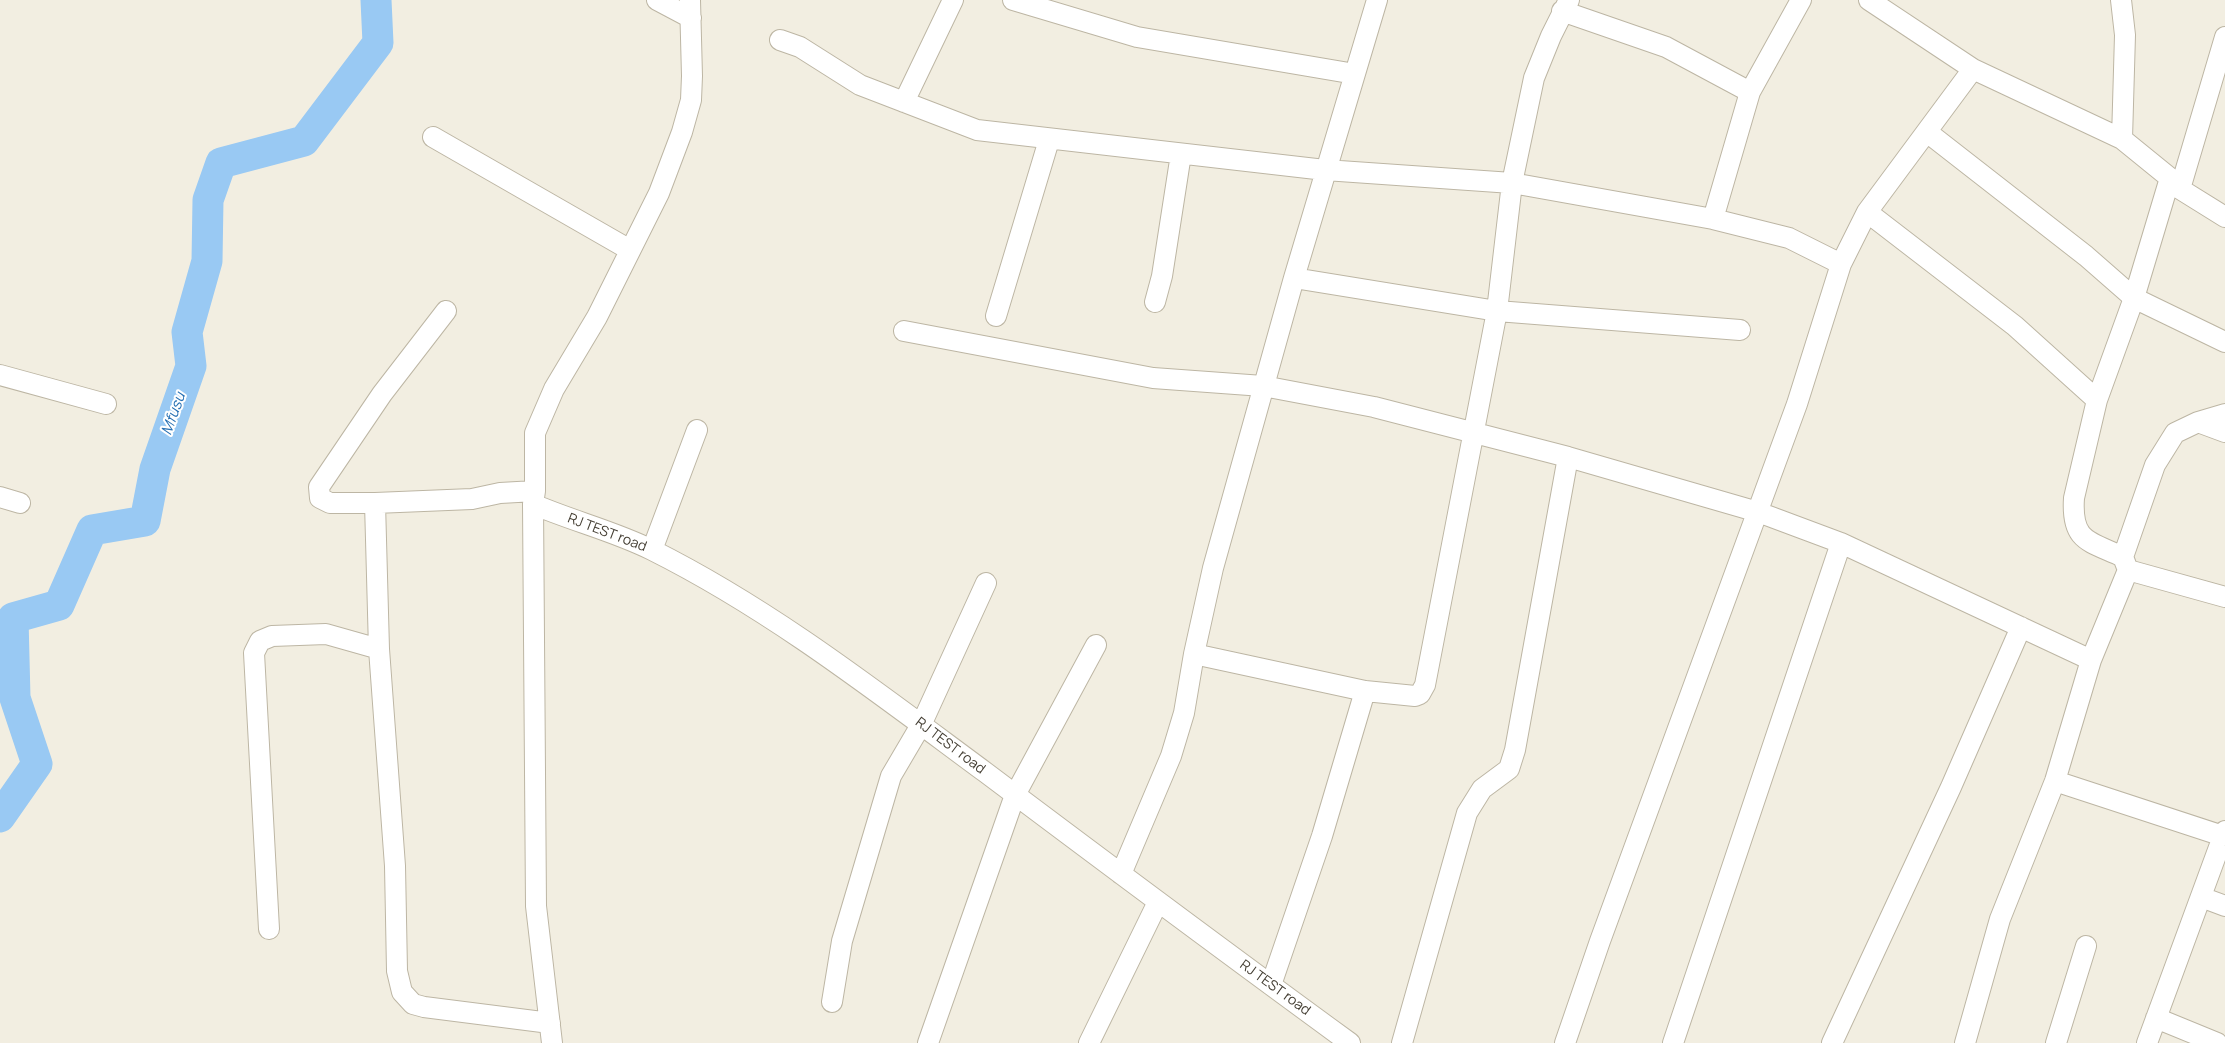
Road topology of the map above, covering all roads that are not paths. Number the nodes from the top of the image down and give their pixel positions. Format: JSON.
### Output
{"nodes":[{"id":1,"x":657,"y":0,"type":"edge"},
{"id":2,"x":953,"y":0,"type":"edge"},
{"id":3,"x":1013,"y":0,"type":"edge"},
{"id":4,"x":1377,"y":0,"type":"edge"},
{"id":5,"x":1801,"y":0,"type":"edge"},
{"id":6,"x":1869,"y":0,"type":"edge"},
{"id":7,"x":2120,"y":0,"type":"edge"},
{"id":8,"x":1566,"y":5,"type":"edge"},
{"id":9,"x":691,"y":9,"type":"edge"},
{"id":10,"x":2225,"y":37,"type":"edge"},
{"id":11,"x":780,"y":40,"type":"dead end"},
{"id":12,"x":1974,"y":69,"type":"junction"},
{"id":13,"x":1355,"y":74,"type":"junction"},
{"id":14,"x":1750,"y":92,"type":"junction"},
{"id":15,"x":904,"y":102,"type":"junction"},
{"id":16,"x":1927,"y":132,"type":"junction"},
{"id":17,"x":433,"y":137,"type":"dead end"},
{"id":18,"x":2122,"y":139,"type":"junction"},
{"id":19,"x":1049,"y":140,"type":"junction"},
{"id":20,"x":1181,"y":154,"type":"junction"},
{"id":21,"x":1325,"y":170,"type":"junction"},
{"id":22,"x":1512,"y":182,"type":"junction"},
{"id":23,"x":2175,"y":184,"type":"junction"},
{"id":24,"x":1867,"y":212,"type":"junction"},
{"id":25,"x":2225,"y":218,"type":"edge"},
{"id":26,"x":1713,"y":219,"type":"junction"},
{"id":27,"x":630,"y":250,"type":"junction"},
{"id":28,"x":1841,"y":264,"type":"junction"},
{"id":29,"x":1294,"y":278,"type":"junction"},
{"id":30,"x":2134,"y":298,"type":"junction"},
{"id":31,"x":1155,"y":302,"type":"dead end"},
{"id":32,"x":446,"y":311,"type":"dead end"},
{"id":33,"x":1497,"y":311,"type":"junction"},
{"id":34,"x":996,"y":316,"type":"dead end"},
{"id":35,"x":1740,"y":330,"type":"dead end"},
{"id":36,"x":904,"y":331,"type":"dead end"},
{"id":37,"x":2225,"y":342,"type":"edge"},
{"id":38,"x":0,"y":376,"type":"edge"},
{"id":39,"x":1263,"y":386,"type":"junction"},
{"id":40,"x":2097,"y":400,"type":"junction"},
{"id":41,"x":106,"y":404,"type":"dead end"},
{"id":42,"x":2225,"y":414,"type":"edge"},
{"id":43,"x":2198,"y":422,"type":"junction"},
{"id":44,"x":697,"y":430,"type":"dead end"},
{"id":45,"x":1473,"y":431,"type":"junction"},
{"id":46,"x":2225,"y":432,"type":"edge"},
{"id":47,"x":1568,"y":457,"type":"junction"},
{"id":48,"x":0,"y":498,"type":"edge"},
{"id":49,"x":534,"y":498,"type":"junction"},
{"id":50,"x":20,"y":503,"type":"dead end"},
{"id":51,"x":375,"y":503,"type":"junction"},
{"id":52,"x":1758,"y":512,"type":"junction"},
{"id":53,"x":1841,"y":543,"type":"junction"},
{"id":54,"x":652,"y":550,"type":"junction"},
{"id":55,"x":2126,"y":563,"type":"junction"},
{"id":56,"x":986,"y":583,"type":"dead end"},
{"id":57,"x":2225,"y":597,"type":"edge"},
{"id":58,"x":2021,"y":627,"type":"junction"},
{"id":59,"x":1096,"y":645,"type":"dead end"},
{"id":60,"x":379,"y":649,"type":"junction"},
{"id":61,"x":1194,"y":654,"type":"junction"},
{"id":62,"x":2091,"y":660,"type":"junction"},
{"id":63,"x":1365,"y":691,"type":"junction"},
{"id":64,"x":921,"y":724,"type":"junction"},
{"id":65,"x":2055,"y":781,"type":"junction"},
{"id":66,"x":1015,"y":795,"type":"junction"},
{"id":67,"x":2224,"y":833,"type":"edge"},
{"id":68,"x":1121,"y":874,"type":"junction"},
{"id":69,"x":2201,"y":897,"type":"junction"},
{"id":70,"x":1158,"y":902,"type":"junction"},
{"id":71,"x":2225,"y":906,"type":"edge"},
{"id":72,"x":269,"y":928,"type":"dead end"},
{"id":73,"x":2086,"y":946,"type":"dead end"},
{"id":74,"x":1271,"y":985,"type":"junction"},
{"id":75,"x":832,"y":1002,"type":"dead end"},
{"id":76,"x":2156,"y":1018,"type":"junction"},
{"id":77,"x":550,"y":1022,"type":"junction"},
{"id":78,"x":552,"y":1043,"type":"edge"},
{"id":79,"x":928,"y":1043,"type":"edge"},
{"id":80,"x":1089,"y":1043,"type":"edge"},
{"id":81,"x":1350,"y":1043,"type":"edge"},
{"id":82,"x":1402,"y":1043,"type":"edge"},
{"id":83,"x":1564,"y":1043,"type":"edge"},
{"id":84,"x":1673,"y":1043,"type":"edge"},
{"id":85,"x":1832,"y":1043,"type":"edge"},
{"id":86,"x":1965,"y":1043,"type":"edge"},
{"id":87,"x":2056,"y":1043,"type":"edge"},
{"id":88,"x":2147,"y":1043,"type":"edge"},
{"id":89,"x":2217,"y":1043,"type":"edge"}],
"edges":[{"from":1,"to":9,"type":"street"},
{"from":2,"to":15,"type":"street"},
{"from":3,"to":13,"type":"street"},
{"from":4,"to":13,"type":"street"},
{"from":5,"to":14,"type":"street"},
{"from":6,"to":12,"type":"street"},
{"from":7,"to":18,"type":"street"},
{"from":8,"to":14,"type":"street"},
{"from":8,"to":22,"type":"street"},
{"from":9,"to":27,"type":"street"},
{"from":10,"to":23,"type":"street"},
{"from":11,"to":15,"type":"street"},
{"from":12,"to":16,"type":"street"},
{"from":12,"to":18,"type":"street"},
{"from":13,"to":21,"type":"street"},
{"from":14,"to":26,"type":"street"},
{"from":15,"to":19,"type":"street"},
{"from":16,"to":24,"type":"street"},
{"from":16,"to":30,"type":"street"},
{"from":17,"to":27,"type":"street"},
{"from":18,"to":23,"type":"street"},
{"from":19,"to":20,"type":"street"},
{"from":19,"to":34,"type":"street"},
{"from":20,"to":21,"type":"street"},
{"from":20,"to":31,"type":"street"},
{"from":21,"to":22,"type":"street"},
{"from":21,"to":29,"type":"street"},
{"from":22,"to":26,"type":"street"},
{"from":22,"to":33,"type":"street"},
{"from":23,"to":25,"type":"street"},
{"from":23,"to":30,"type":"street"},
{"from":24,"to":28,"type":"street"},
{"from":24,"to":40,"type":"street"},
{"from":26,"to":28,"type":"street"},
{"from":27,"to":49,"type":"street"},
{"from":28,"to":52,"type":"street"},
{"from":29,"to":33,"type":"street"},
{"from":29,"to":39,"type":"street"},
{"from":30,"to":37,"type":"street"},
{"from":30,"to":40,"type":"street"},
{"from":32,"to":51,"type":"street"},
{"from":33,"to":35,"type":"street"},
{"from":33,"to":45,"type":"street"},
{"from":36,"to":39,"type":"street"},
{"from":38,"to":41,"type":"street"},
{"from":39,"to":45,"type":"street"},
{"from":39,"to":61,"type":"street"},
{"from":40,"to":55,"type":"street"},
{"from":42,"to":43,"type":"street"},
{"from":43,"to":46,"type":"street"},
{"from":43,"to":55,"type":"street"},
{"from":44,"to":54,"type":"street"},
{"from":45,"to":47,"type":"street"},
{"from":45,"to":63,"type":"street"},
{"from":47,"to":52,"type":"street"},
{"from":47,"to":82,"type":"street"},
{"from":48,"to":50,"type":"street"},
{"from":49,"to":51,"type":"street"},
{"from":49,"to":54,"type":"street","name":"RJ TEST road"},
{"from":49,"to":77,"type":"street"},
{"from":51,"to":60,"type":"street"},
{"from":52,"to":53,"type":"street"},
{"from":52,"to":83,"type":"street"},
{"from":53,"to":58,"type":"street"},
{"from":53,"to":84,"type":"street"},
{"from":54,"to":64,"type":"street","name":"RJ TEST road"},
{"from":55,"to":57,"type":"street"},
{"from":55,"to":62,"type":"street"},
{"from":56,"to":64,"type":"street"},
{"from":58,"to":62,"type":"street"},
{"from":58,"to":85,"type":"street"},
{"from":59,"to":66,"type":"street"},
{"from":60,"to":72,"type":"street"},
{"from":60,"to":77,"type":"street"},
{"from":61,"to":63,"type":"street"},
{"from":61,"to":68,"type":"street"},
{"from":62,"to":65,"type":"street"},
{"from":63,"to":74,"type":"street"},
{"from":64,"to":66,"type":"street","name":"RJ TEST road"},
{"from":64,"to":75,"type":"street"},
{"from":65,"to":67,"type":"street"},
{"from":65,"to":86,"type":"street"},
{"from":66,"to":68,"type":"street","name":"RJ TEST road"},
{"from":66,"to":79,"type":"street"},
{"from":67,"to":69,"type":"street"},
{"from":68,"to":70,"type":"street","name":"RJ TEST road"},
{"from":69,"to":71,"type":"street"},
{"from":69,"to":76,"type":"street"},
{"from":70,"to":74,"type":"street","name":"RJ TEST road"},
{"from":70,"to":80,"type":"street"},
{"from":73,"to":87,"type":"street"},
{"from":74,"to":81,"type":"street","name":"RJ TEST road"},
{"from":76,"to":88,"type":"street"},
{"from":76,"to":89,"type":"street"},
{"from":77,"to":78,"type":"street"}]}
